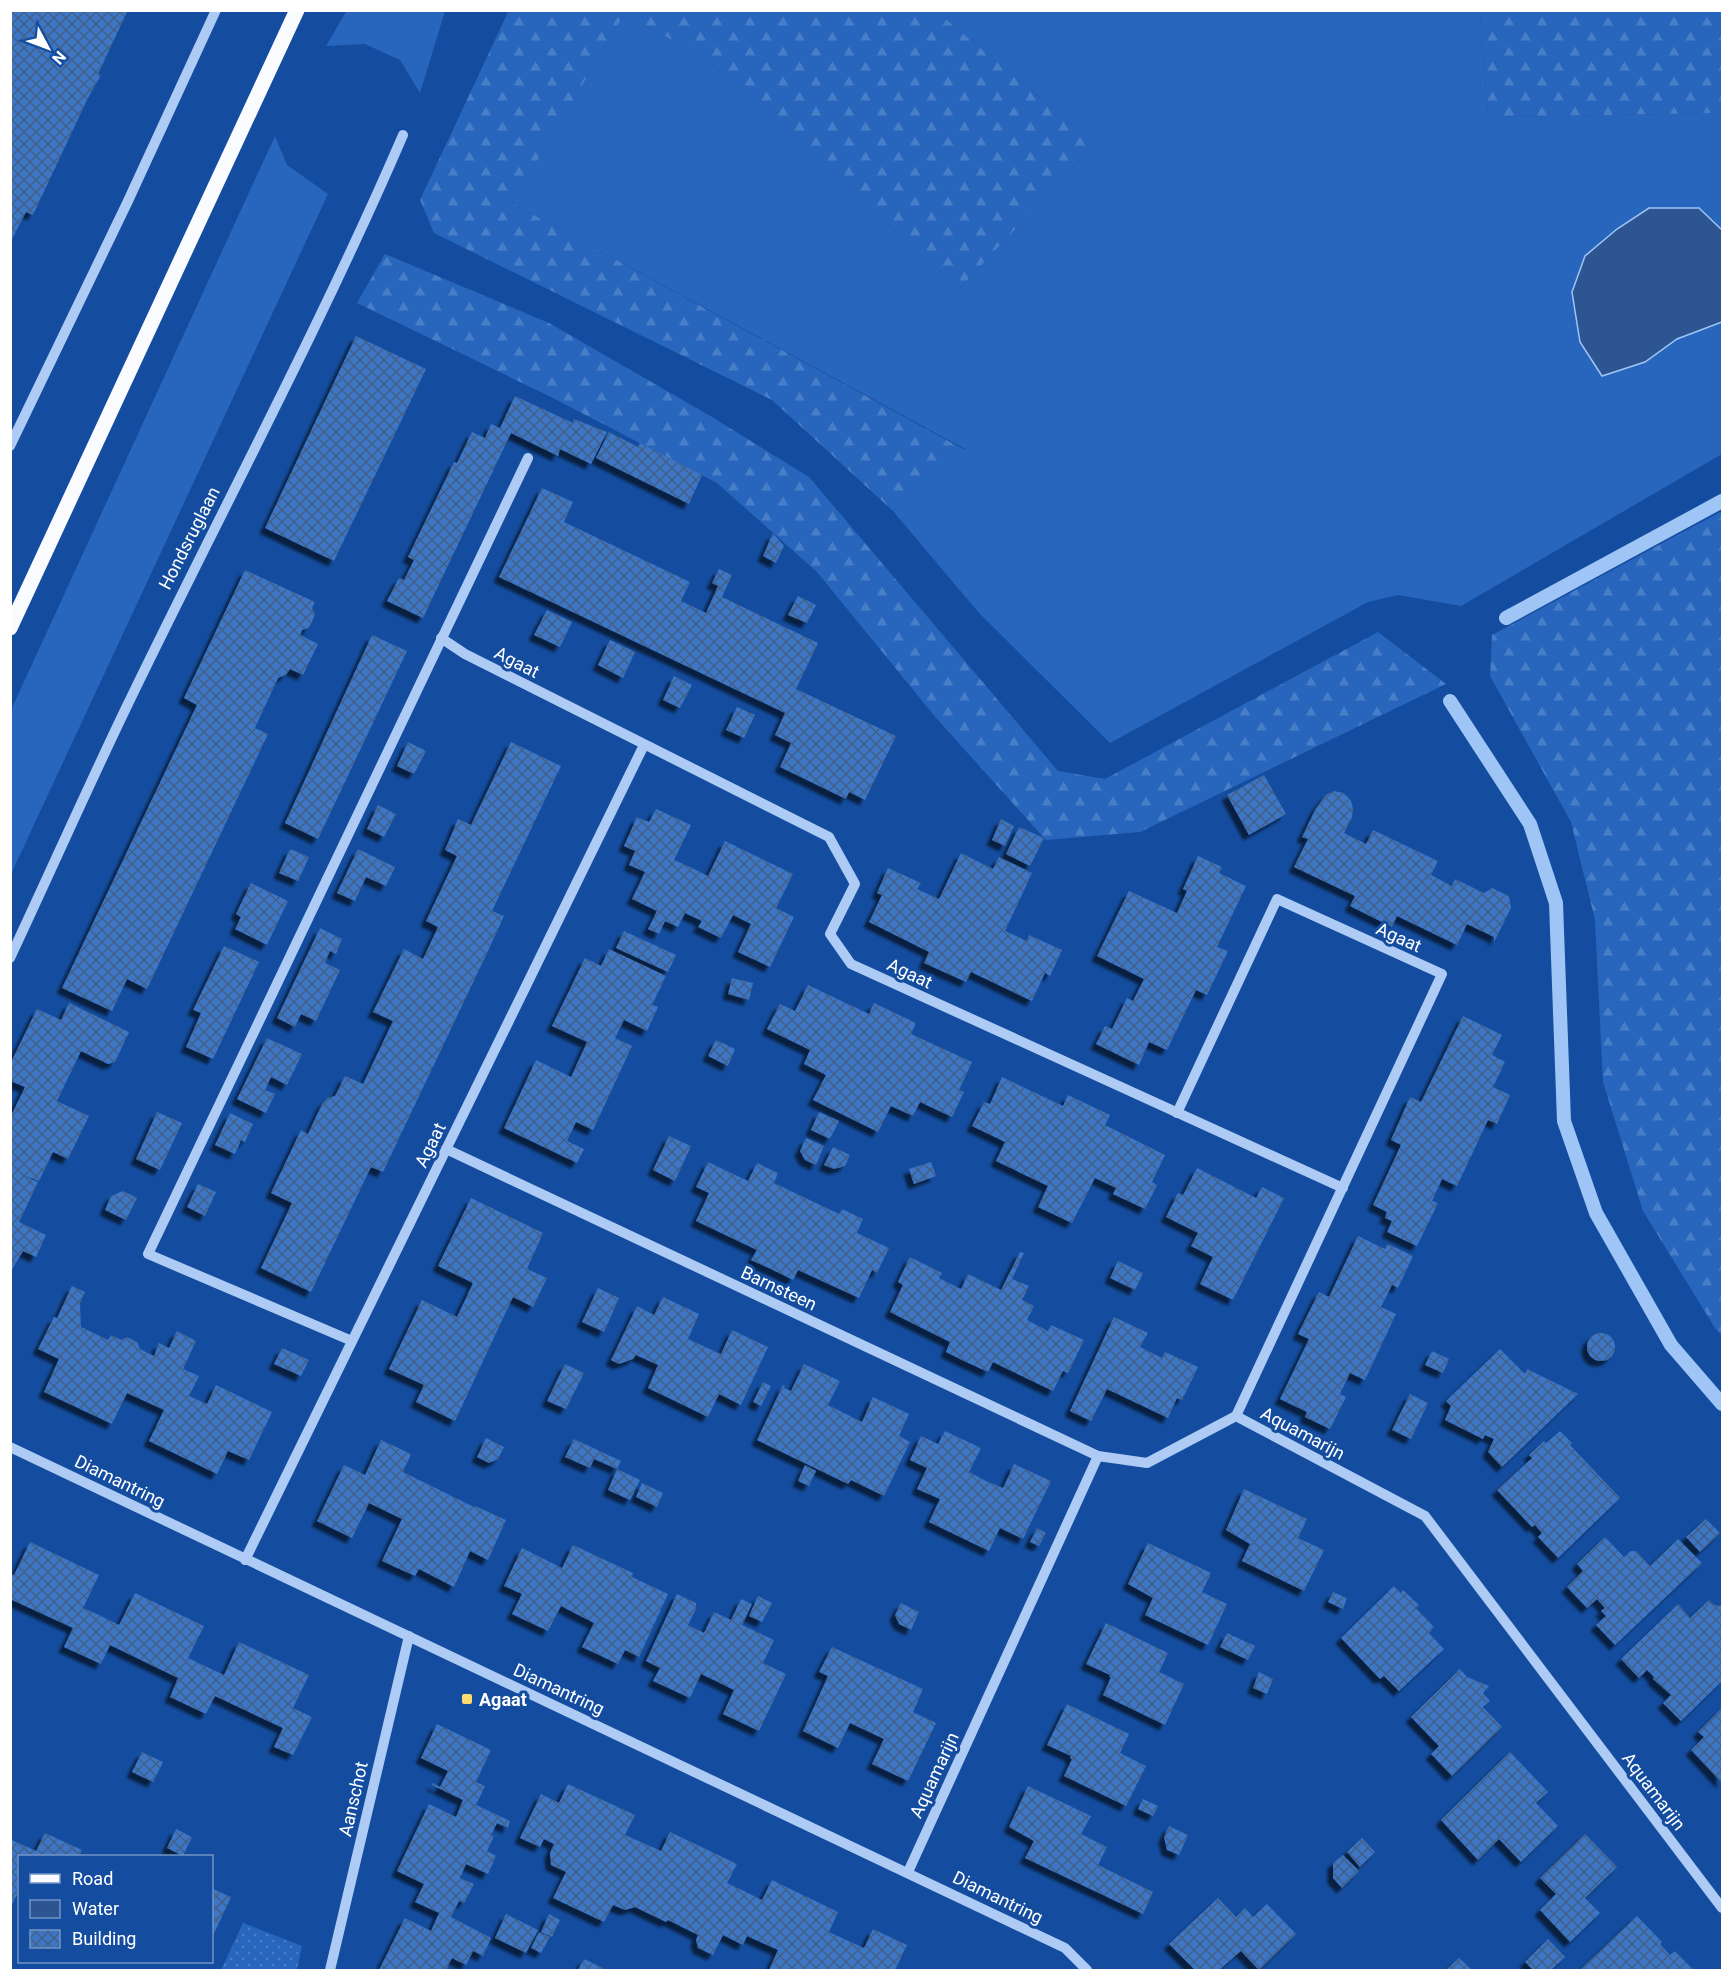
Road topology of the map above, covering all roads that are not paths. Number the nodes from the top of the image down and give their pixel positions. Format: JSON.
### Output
{"nodes":[{"id":1,"x":216,"y":10,"type":"edge"},
{"id":2,"x":297,"y":10,"type":"edge"},
{"id":3,"x":403,"y":135,"type":"dead end"},
{"id":4,"x":10,"y":446,"type":"edge"},
{"id":5,"x":528,"y":458,"type":"dead end"},
{"id":6,"x":10,"y":628,"type":"edge"},
{"id":7,"x":441,"y":638,"type":"junction"},
{"id":8,"x":644,"y":745,"type":"junction"},
{"id":9,"x":10,"y":958,"type":"edge"},
{"id":10,"x":1177,"y":1113,"type":"junction"},
{"id":11,"x":446,"y":1149,"type":"junction"},
{"id":12,"x":1343,"y":1188,"type":"junction"},
{"id":13,"x":352,"y":1341,"type":"junction"},
{"id":14,"x":1236,"y":1416,"type":"junction"},
{"id":15,"x":10,"y":1447,"type":"edge"},
{"id":16,"x":1098,"y":1456,"type":"junction"},
{"id":17,"x":245,"y":1560,"type":"junction"},
{"id":18,"x":410,"y":1636,"type":"junction"},
{"id":19,"x":908,"y":1872,"type":"junction"},
{"id":20,"x":1722,"y":1908,"type":"edge"},
{"id":21,"x":330,"y":1971,"type":"edge"},
{"id":22,"x":1087,"y":1971,"type":"edge"}],
"edges":[{"from":1,"to":4,"type":"street"},
{"from":2,"to":6,"type":"main road"},
{"from":3,"to":9,"type":"street","name":"Hondsruglaan"},
{"from":5,"to":7,"type":"street"},
{"from":7,"to":8,"type":"street","name":"Agaat"},
{"from":7,"to":13,"type":"street"},
{"from":8,"to":10,"type":"street","name":"Agaat"},
{"from":8,"to":11,"type":"street","name":"Agaat"},
{"from":10,"to":12,"type":"street","name":"Agaat"},
{"from":10,"to":12,"type":"street","name":"Agaat"},
{"from":11,"to":13,"type":"street","name":"Agaat"},
{"from":11,"to":16,"type":"street","name":"Barnsteen"},
{"from":12,"to":14,"type":"street","name":"Agaat"},
{"from":13,"to":17,"type":"street","name":"Agaat"},
{"from":14,"to":16,"type":"street","name":"Aquamarijn"},
{"from":14,"to":20,"type":"street","name":"Aquamarijn"},
{"from":15,"to":17,"type":"street","name":"Diamantring"},
{"from":16,"to":19,"type":"street","name":"Aquamarijn"},
{"from":17,"to":18,"type":"street","name":"Diamantring"},
{"from":18,"to":19,"type":"street","name":"Diamantring"},
{"from":18,"to":21,"type":"street","name":"Aanschot"},
{"from":19,"to":22,"type":"street","name":"Diamantring"}]}
